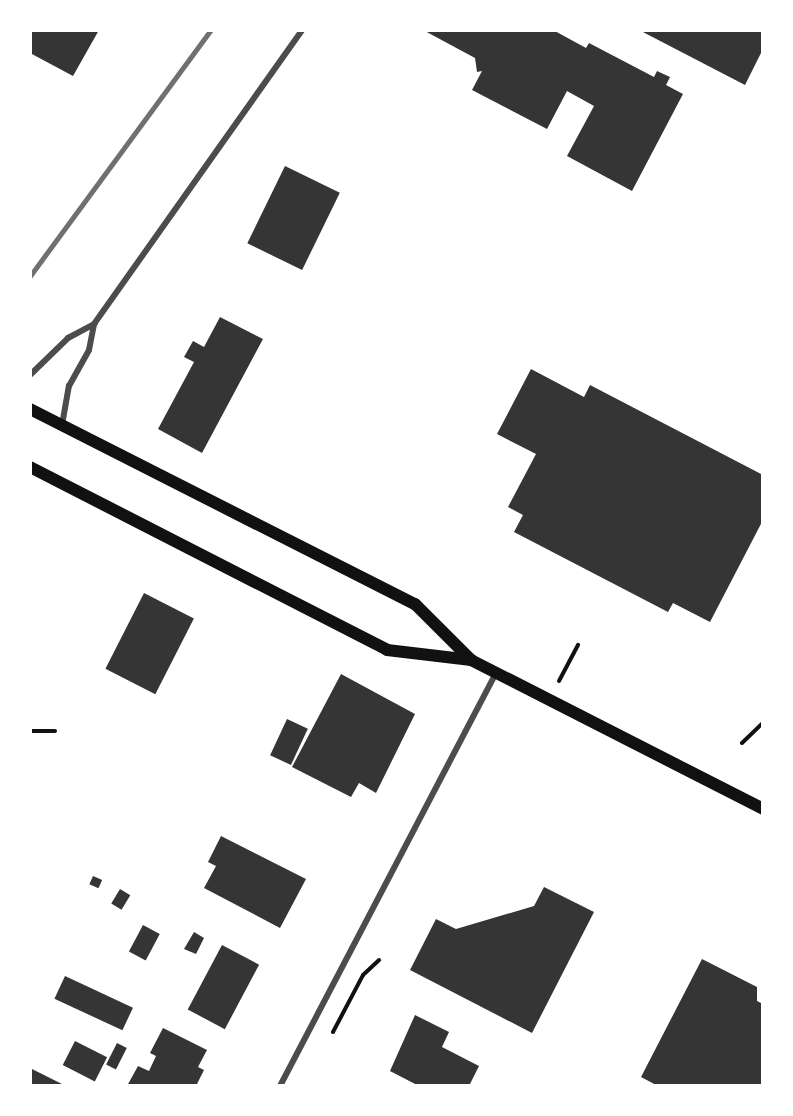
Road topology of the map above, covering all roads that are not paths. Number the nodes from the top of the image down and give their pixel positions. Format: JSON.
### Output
{"nodes":[{"id":1,"x":302,"y":30,"type":"edge"},
{"id":2,"x":94,"y":324,"type":"junction"},
{"id":3,"x":30,"y":375,"type":"edge"},
{"id":4,"x":30,"y":409,"type":"edge"},
{"id":5,"x":62,"y":425,"type":"junction"},
{"id":6,"x":30,"y":466,"type":"edge"},
{"id":7,"x":30,"y":476,"type":"edge"},
{"id":8,"x":69,"y":486,"type":"junction"},
{"id":9,"x":471,"y":660,"type":"junction"},
{"id":10,"x":496,"y":673,"type":"junction"},
{"id":11,"x":763,"y":809,"type":"edge"},
{"id":12,"x":280,"y":1086,"type":"edge"}],
"edges":[{"from":1,"to":2,"type":"street"},
{"from":2,"to":3,"type":"street"},
{"from":2,"to":5,"type":"street"},
{"from":4,"to":5,"type":"main road"},
{"from":5,"to":9,"type":"main road"},
{"from":6,"to":8,"type":"main road"},
{"from":7,"to":8,"type":"street"},
{"from":8,"to":9,"type":"main road"},
{"from":9,"to":10,"type":"main road"},
{"from":10,"to":11,"type":"main road"},
{"from":10,"to":12,"type":"street"}]}
